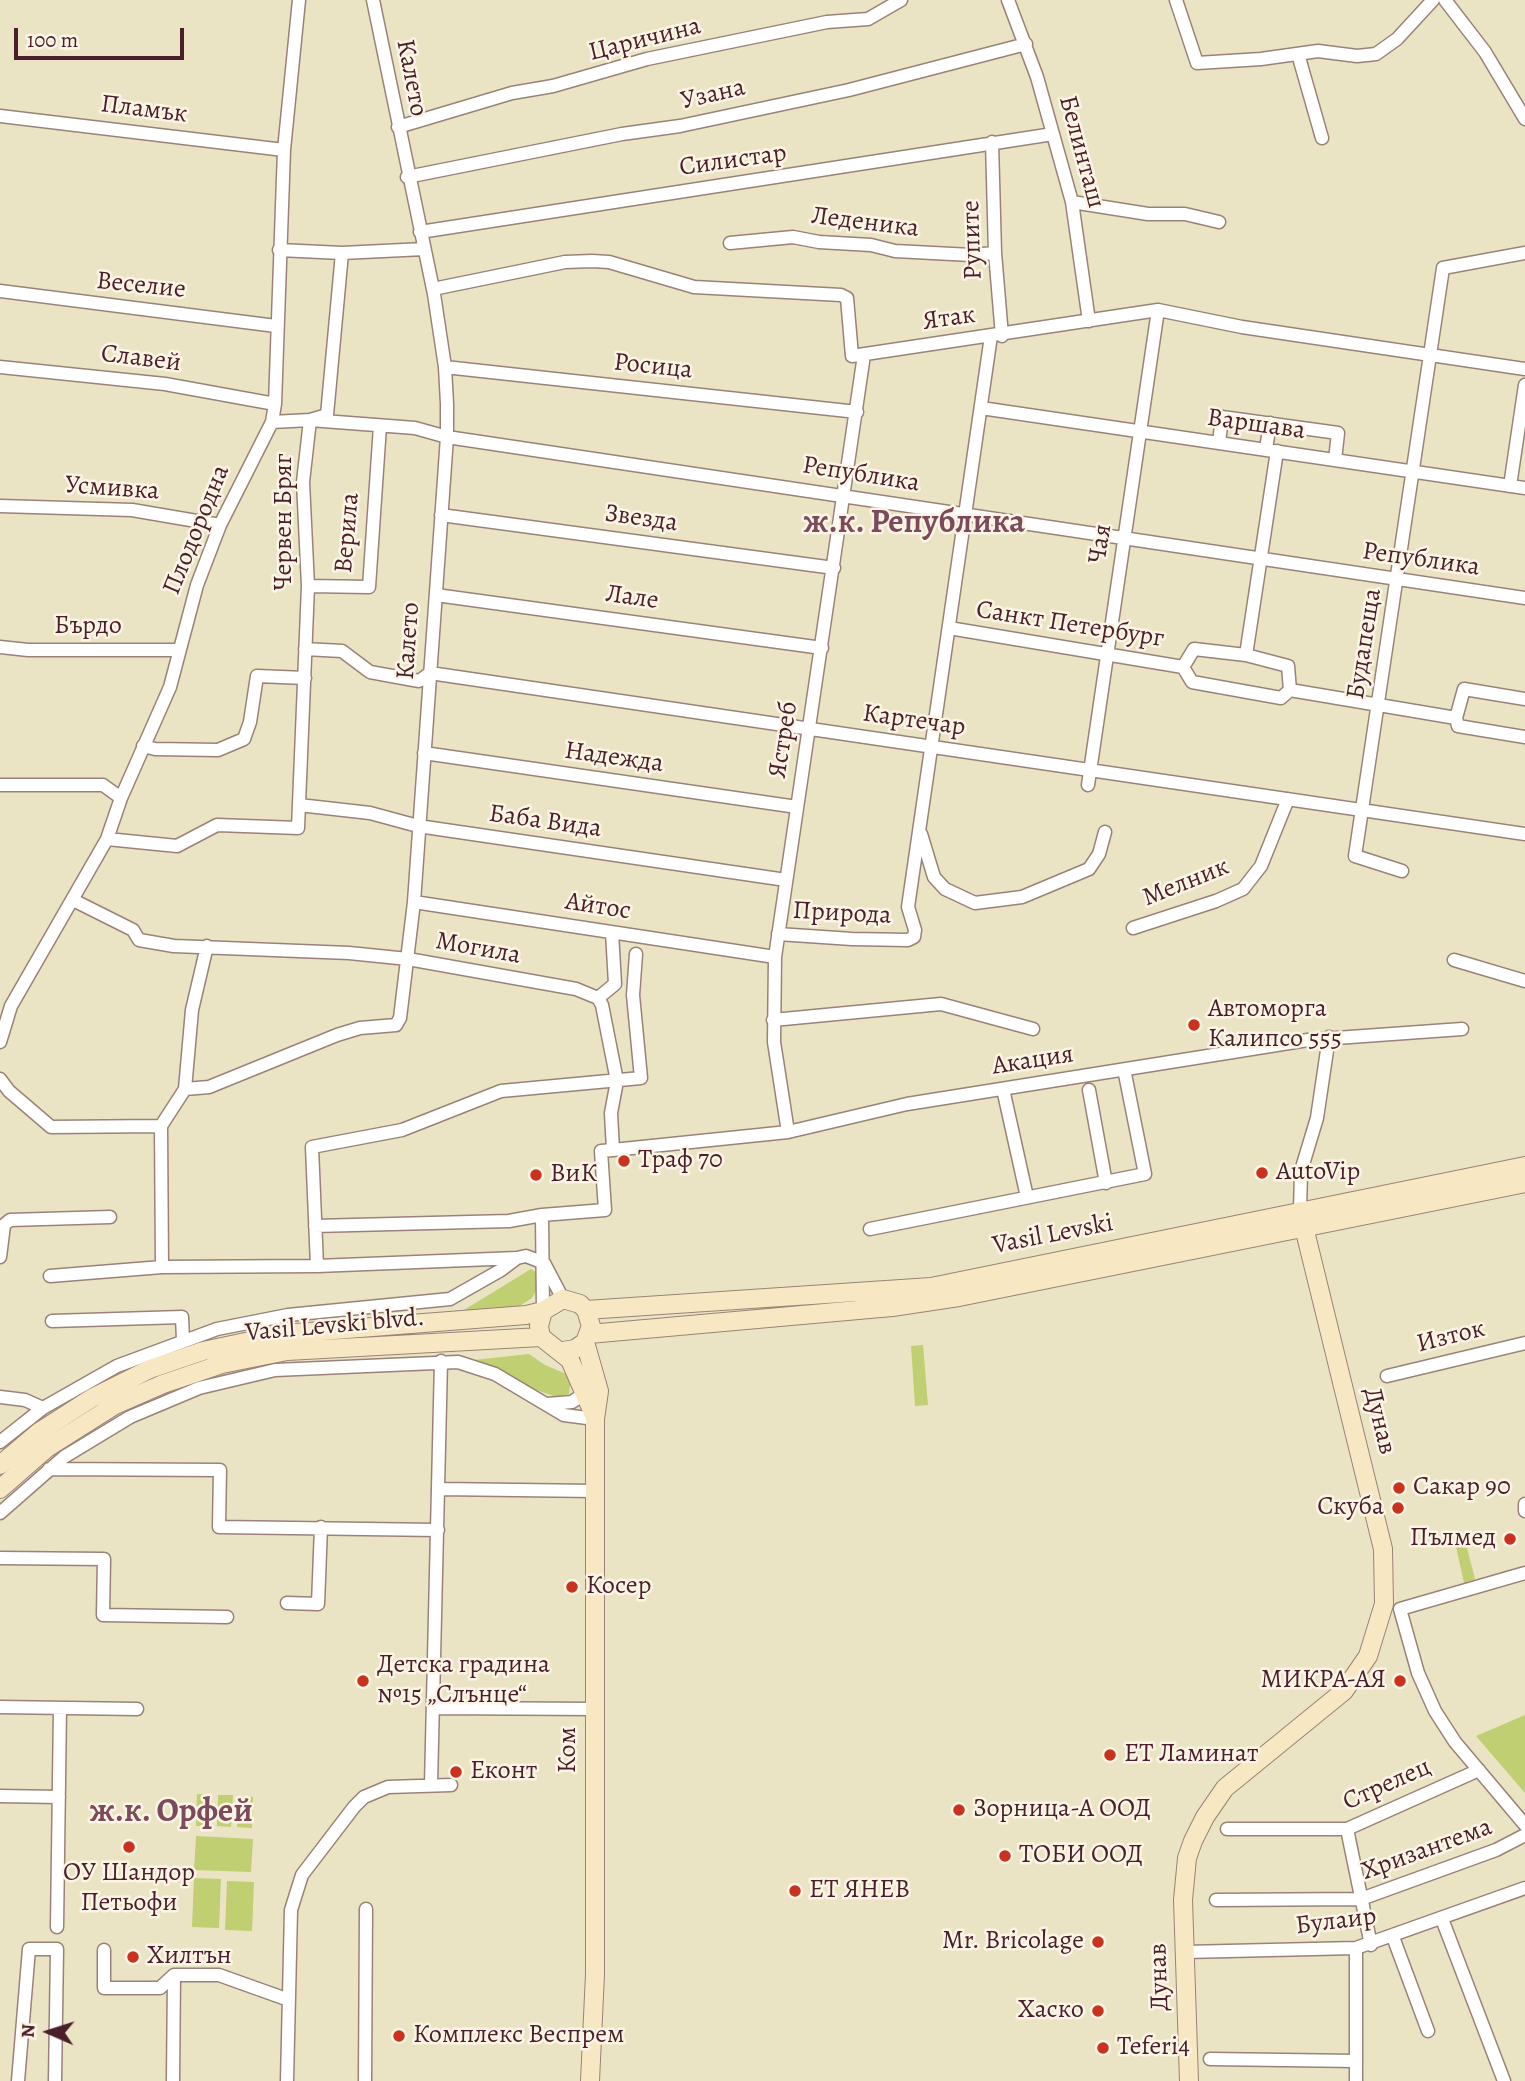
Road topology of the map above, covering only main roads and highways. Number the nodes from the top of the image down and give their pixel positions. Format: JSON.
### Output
{"nodes":[{"id":1,"x":1525,"y":1166,"type":"edge"},
{"id":2,"x":1525,"y":1183,"type":"edge"},
{"id":3,"x":1302,"y":1220,"type":"junction"},
{"id":4,"x":586,"y":1310,"type":"junction"},
{"id":5,"x":543,"y":1311,"type":"junction"},
{"id":6,"x":541,"y":1337,"type":"junction"},
{"id":7,"x":587,"y":1338,"type":"junction"},
{"id":8,"x":563,"y":1352,"type":"junction"},
{"id":9,"x":595,"y":1419,"type":"junction"},
{"id":10,"x":0,"y":1465,"type":"edge"},
{"id":11,"x":0,"y":1489,"type":"edge"},
{"id":12,"x":592,"y":2079,"type":"edge"},
{"id":13,"x":1189,"y":2081,"type":"edge"}],
"edges":[{"from":1,"to":3,"type":"main road","name":"Vasil Levski"},
{"from":2,"to":3,"type":"main road","name":"Vasil Levski"},
{"from":3,"to":4,"type":"main road","name":"Vasil Levski"},
{"from":3,"to":7,"type":"main road","name":"Vasil Levski"},
{"from":3,"to":13,"type":"main road","name":"Дунав"},
{"from":4,"to":5,"type":"main road"},
{"from":4,"to":7,"type":"main road"},
{"from":5,"to":6,"type":"main road"},
{"from":5,"to":10,"type":"main road","name":"Vasil Levski blvd."},
{"from":6,"to":8,"type":"main road"},
{"from":6,"to":11,"type":"main road","name":"Vasil Levski blvd."},
{"from":7,"to":8,"type":"main road"},
{"from":7,"to":9,"type":"main road","name":"Ком"},
{"from":8,"to":9,"type":"main road"},
{"from":9,"to":12,"type":"main road","name":"Ком"}]}
